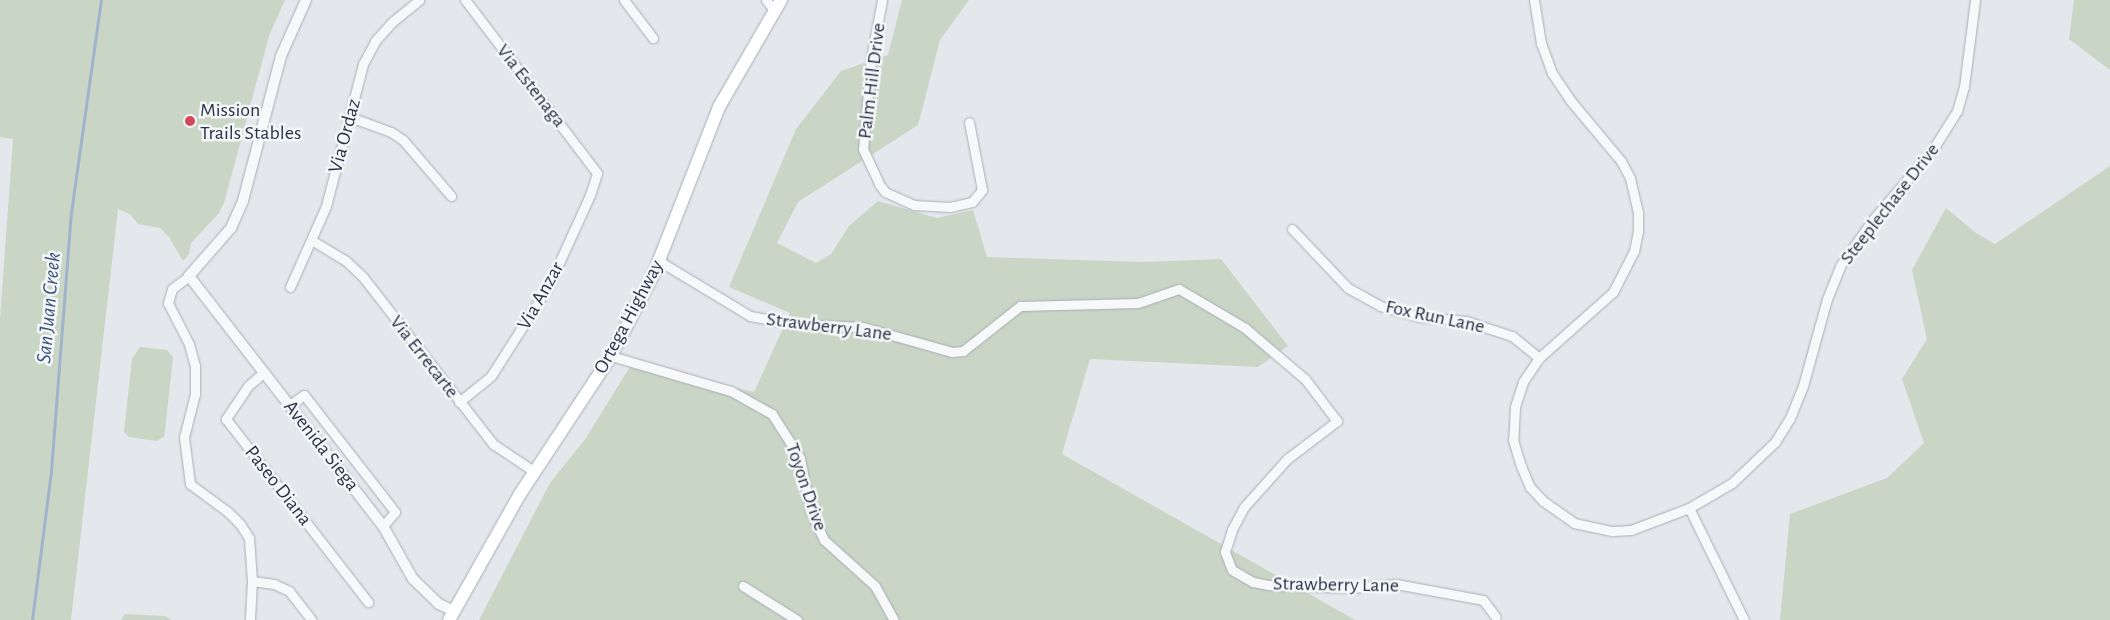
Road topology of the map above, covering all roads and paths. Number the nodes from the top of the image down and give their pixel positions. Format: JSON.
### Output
{"nodes":[{"id":1,"x":306,"y":0,"type":"edge"},
{"id":2,"x":420,"y":0,"type":"edge"},
{"id":3,"x":465,"y":0,"type":"edge"},
{"id":4,"x":624,"y":0,"type":"edge"},
{"id":5,"x":882,"y":0,"type":"edge"},
{"id":6,"x":1534,"y":0,"type":"edge"},
{"id":7,"x":1975,"y":0,"type":"edge"},
{"id":8,"x":774,"y":3,"type":"edge"},
{"id":9,"x":654,"y":38,"type":"dead end"},
{"id":10,"x":350,"y":117,"type":"junction"},
{"id":11,"x":969,"y":122,"type":"dead end"},
{"id":12,"x":596,"y":173,"type":"joint"},
{"id":13,"x":451,"y":196,"type":"dead end"},
{"id":14,"x":1292,"y":229,"type":"dead end"},
{"id":15,"x":313,"y":240,"type":"junction"},
{"id":16,"x":660,"y":261,"type":"junction"},
{"id":17,"x":189,"y":276,"type":"junction"},
{"id":18,"x":290,"y":287,"type":"dead end"},
{"id":19,"x":611,"y":356,"type":"junction"},
{"id":20,"x":1539,"y":358,"type":"junction"},
{"id":21,"x":264,"y":372,"type":"junction"},
{"id":22,"x":459,"y":402,"type":"junction"},
{"id":23,"x":290,"y":405,"type":"junction"},
{"id":24,"x":535,"y":472,"type":"junction"},
{"id":25,"x":1689,"y":508,"type":"junction"},
{"id":26,"x":383,"y":526,"type":"junction"},
{"id":27,"x":252,"y":580,"type":"junction"},
{"id":28,"x":743,"y":586,"type":"dead end"},
{"id":29,"x":368,"y":602,"type":"dead end"},
{"id":30,"x":451,"y":615,"type":"edge"},
{"id":31,"x":1496,"y":617,"type":"dead end"},
{"id":32,"x":250,"y":620,"type":"edge"},
{"id":33,"x":312,"y":620,"type":"edge"},
{"id":34,"x":797,"y":620,"type":"edge"},
{"id":35,"x":894,"y":620,"type":"edge"},
{"id":36,"x":1744,"y":620,"type":"edge"}],
"edges":[{"from":1,"to":17,"type":"street"},
{"from":2,"to":10,"type":"street","name":"Via Ordaz"},
{"from":3,"to":12,"type":"street","name":"Via Estenaga"},
{"from":4,"to":9,"type":"street"},
{"from":5,"to":11,"type":"street","name":"Palm Hill Drive"},
{"from":6,"to":20,"type":"street","name":"Steeplechase Drive"},
{"from":7,"to":25,"type":"street","name":"Steeplechase Drive"},
{"from":8,"to":16,"type":"main road","name":"Ortega Highway"},
{"from":10,"to":13,"type":"street"},
{"from":10,"to":15,"type":"street","name":"Via Ordaz"},
{"from":12,"to":22,"type":"street","name":"Via Anzar"},
{"from":14,"to":20,"type":"street","name":"Fox Run Lane"},
{"from":15,"to":18,"type":"street","name":"Via Ordaz"},
{"from":15,"to":22,"type":"street","name":"Via Errecarte"},
{"from":16,"to":19,"type":"main road","name":"Ortega Highway"},
{"from":16,"to":31,"type":"street","name":"Strawberry Lane"},
{"from":17,"to":21,"type":"street","name":"Avenida Siega"},
{"from":17,"to":27,"type":"street"},
{"from":19,"to":24,"type":"main road","name":"Ortega Highway"},
{"from":19,"to":35,"type":"street","name":"Toyon Drive"},
{"from":20,"to":25,"type":"street","name":"Steeplechase Drive"},
{"from":21,"to":23,"type":"street","name":"Avenida Siega"},
{"from":21,"to":29,"type":"street","name":"Paseo Diana"},
{"from":22,"to":24,"type":"street","name":"Via Errecarte"},
{"from":23,"to":26,"type":"street","name":"Avenida Siega"},
{"from":23,"to":26,"type":"street"},
{"from":24,"to":30,"type":"main road","name":"Ortega Highway"},
{"from":25,"to":36,"type":"street"},
{"from":26,"to":30,"type":"street","name":"Avenida Siega"},
{"from":27,"to":32,"type":"street"},
{"from":27,"to":33,"type":"street"},
{"from":28,"to":34,"type":"street"}]}
